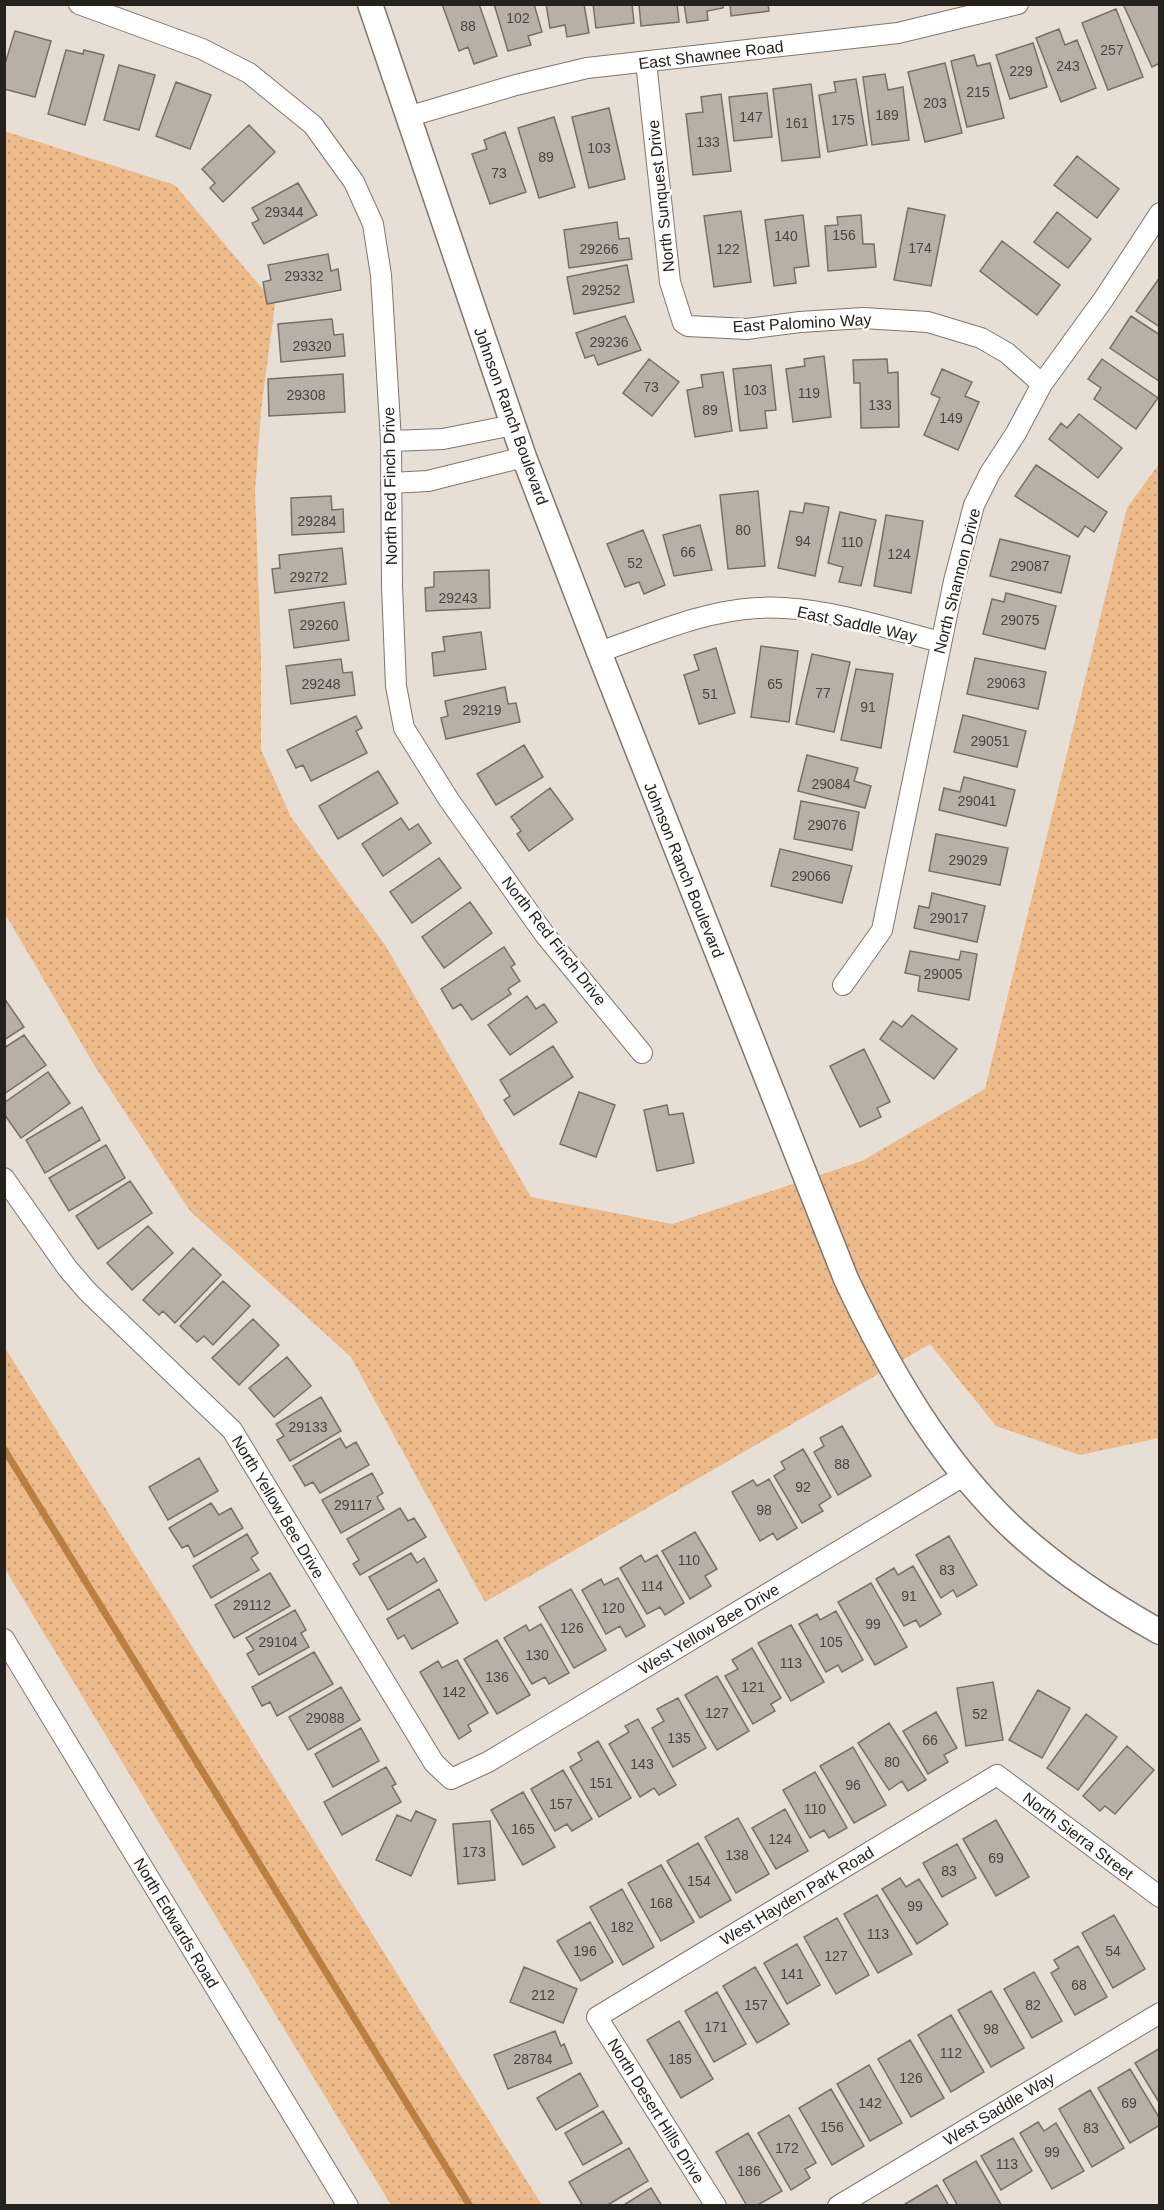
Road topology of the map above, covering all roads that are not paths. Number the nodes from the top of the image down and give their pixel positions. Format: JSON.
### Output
{"nodes":[{"id":1,"x":79,"y":4,"type":"edge"},
{"id":2,"x":370,"y":4,"type":"edge"},
{"id":3,"x":1008,"y":6,"type":"edge"},
{"id":4,"x":646,"y":62,"type":"junction"},
{"id":5,"x":407,"y":117,"type":"junction"},
{"id":6,"x":1160,"y":213,"type":"edge"},
{"id":7,"x":688,"y":326,"type":"joint"},
{"id":8,"x":1042,"y":384,"type":"junction"},
{"id":9,"x":513,"y":425,"type":"junction"},
{"id":10,"x":391,"y":441,"type":"junction"},
{"id":11,"x":524,"y":457,"type":"junction"},
{"id":12,"x":391,"y":483,"type":"junction"},
{"id":13,"x":941,"y":642,"type":"junction"},
{"id":14,"x":598,"y":652,"type":"junction"},
{"id":15,"x":843,"y":985,"type":"dead end"},
{"id":16,"x":642,"y":1053,"type":"dead end"},
{"id":17,"x":4,"y":1178,"type":"edge"},
{"id":18,"x":965,"y":1475,"type":"junction"},
{"id":19,"x":1160,"y":1632,"type":"edge"},
{"id":20,"x":4,"y":1640,"type":"edge"},
{"id":21,"x":997,"y":1775,"type":"joint"},
{"id":22,"x":451,"y":1779,"type":"joint"},
{"id":23,"x":1160,"y":1897,"type":"edge"},
{"id":24,"x":1160,"y":2013,"type":"edge"},
{"id":25,"x":597,"y":2017,"type":"joint"},
{"id":26,"x":348,"y":2205,"type":"edge"},
{"id":27,"x":716,"y":2205,"type":"edge"},
{"id":28,"x":837,"y":2205,"type":"edge"}],
"edges":[{"from":1,"to":10,"type":"street","name":"North Red Finch Drive"},
{"from":2,"to":5,"type":"street","name":"Johnson Ranch Boulevard"},
{"from":3,"to":4,"type":"street","name":"East Shawnee Road"},
{"from":4,"to":5,"type":"street","name":"East Shawnee Road"},
{"from":4,"to":7,"type":"street","name":"North Sunquest Drive"},
{"from":5,"to":9,"type":"street","name":"Johnson Ranch Boulevard"},
{"from":6,"to":8,"type":"street","name":"North Shannon Drive"},
{"from":7,"to":8,"type":"street","name":"East Palomino Way"},
{"from":8,"to":13,"type":"street","name":"North Shannon Drive"},
{"from":9,"to":10,"type":"street"},
{"from":9,"to":11,"type":"street","name":"Johnson Ranch Boulevard"},
{"from":10,"to":12,"type":"street","name":"North Red Finch Drive"},
{"from":11,"to":12,"type":"street"},
{"from":11,"to":14,"type":"street","name":"Johnson Ranch Boulevard"},
{"from":12,"to":16,"type":"street","name":"North Red Finch Drive"},
{"from":13,"to":14,"type":"street","name":"East Saddle Way"},
{"from":13,"to":15,"type":"street","name":"North Shannon Drive"},
{"from":14,"to":18,"type":"street","name":"Johnson Ranch Boulevard"},
{"from":17,"to":22,"type":"street","name":"North Yellow Bee Drive"},
{"from":18,"to":19,"type":"street","name":"Johnson Ranch Boulevard"},
{"from":18,"to":22,"type":"street","name":"West Yellow Bee Drive"},
{"from":20,"to":26,"type":"street","name":"North Edwards Road"},
{"from":21,"to":23,"type":"street","name":"North Sierra Street"},
{"from":21,"to":25,"type":"street","name":"West Hayden Park Road"},
{"from":24,"to":28,"type":"street","name":"West Saddle Way"},
{"from":25,"to":27,"type":"street","name":"North Desert Hills Drive"}]}
